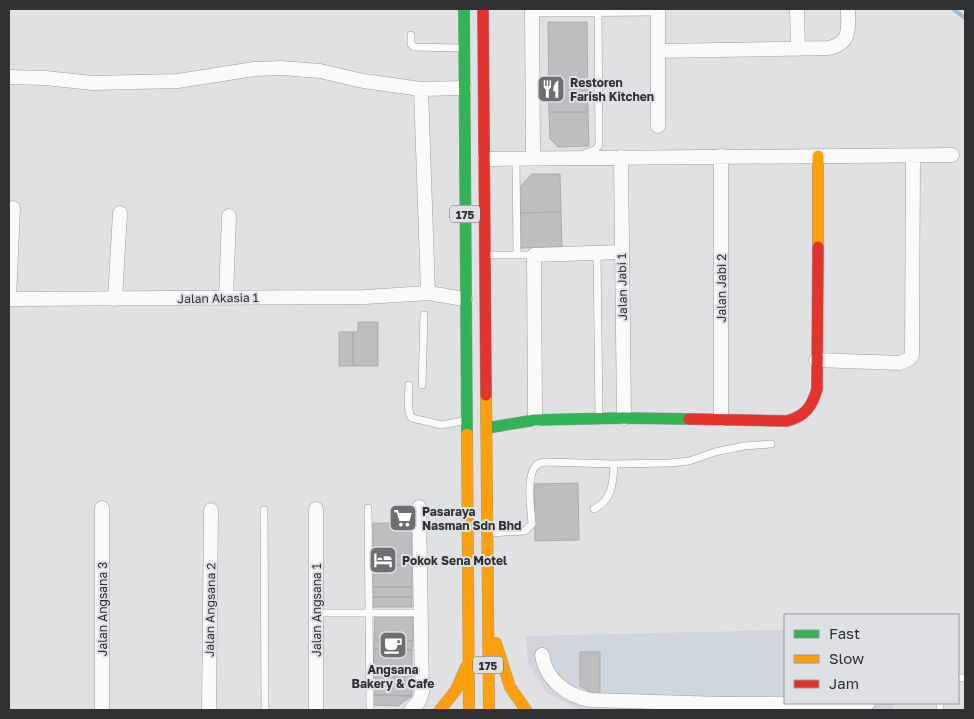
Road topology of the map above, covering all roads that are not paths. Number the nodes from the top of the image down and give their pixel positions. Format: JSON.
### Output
{"nodes":[{"id":1,"x":464,"y":9,"type":"edge"},
{"id":2,"x":483,"y":9,"type":"edge"},
{"id":3,"x":797,"y":9,"type":"edge"},
{"id":4,"x":848,"y":9,"type":"edge"},
{"id":5,"x":532,"y":11,"type":"edge"},
{"id":6,"x":598,"y":11,"type":"edge"},
{"id":7,"x":658,"y":11,"type":"edge"},
{"id":8,"x":411,"y":35,"type":"dead end"},
{"id":9,"x":464,"y":48,"type":"junction"},
{"id":10,"x":798,"y":48,"type":"junction"},
{"id":11,"x":659,"y":51,"type":"junction"},
{"id":12,"x":9,"y":77,"type":"edge"},
{"id":13,"x":421,"y":88,"type":"junction"},
{"id":14,"x":464,"y":88,"type":"junction"},
{"id":15,"x":658,"y":126,"type":"dead end"},
{"id":16,"x":533,"y":155,"type":"junction"},
{"id":17,"x":952,"y":155,"type":"dead end"},
{"id":18,"x":721,"y":156,"type":"junction"},
{"id":19,"x":818,"y":156,"type":"junction"},
{"id":20,"x":913,"y":156,"type":"junction"},
{"id":21,"x":621,"y":157,"type":"junction"},
{"id":22,"x":516,"y":158,"type":"junction"},
{"id":23,"x":484,"y":159,"type":"junction"},
{"id":24,"x":13,"y":208,"type":"dead end"},
{"id":25,"x":120,"y":213,"type":"dead end"},
{"id":26,"x":229,"y":216,"type":"dead end"},
{"id":27,"x":597,"y":252,"type":"junction"},
{"id":28,"x":622,"y":252,"type":"junction"},
{"id":29,"x":518,"y":254,"type":"junction"},
{"id":30,"x":534,"y":254,"type":"junction"},
{"id":31,"x":486,"y":255,"type":"junction"},
{"id":32,"x":428,"y":293,"type":"junction"},
{"id":33,"x":226,"y":298,"type":"junction"},
{"id":34,"x":9,"y":299,"type":"edge"},
{"id":35,"x":115,"y":299,"type":"junction"},
{"id":36,"x":465,"y":299,"type":"junction"},
{"id":37,"x":424,"y":315,"type":"dead end"},
{"id":38,"x":816,"y":360,"type":"junction"},
{"id":39,"x":409,"y":385,"type":"dead end"},
{"id":40,"x":422,"y":385,"type":"dead end"},
{"id":41,"x":624,"y":418,"type":"junction"},
{"id":42,"x":599,"y":419,"type":"junction"},
{"id":43,"x":720,"y":419,"type":"junction"},
{"id":44,"x":467,"y":420,"type":"junction"},
{"id":45,"x":535,"y":420,"type":"junction"},
{"id":46,"x":487,"y":428,"type":"junction"},
{"id":47,"x":771,"y":444,"type":"dead end"},
{"id":48,"x":614,"y":464,"type":"junction"},
{"id":49,"x":419,"y":507,"type":"dead end"},
{"id":50,"x":102,"y":508,"type":"dead end"},
{"id":51,"x":368,"y":508,"type":"dead end"},
{"id":52,"x":316,"y":509,"type":"dead end"},
{"id":53,"x":594,"y":509,"type":"dead end"},
{"id":54,"x":211,"y":510,"type":"dead end"},
{"id":55,"x":264,"y":510,"type":"dead end"},
{"id":56,"x":488,"y":534,"type":"junction"},
{"id":57,"x":369,"y":613,"type":"junction"},
{"id":58,"x":420,"y":613,"type":"junction"},
{"id":59,"x":317,"y":614,"type":"junction"},
{"id":60,"x":488,"y":619,"type":"junction"},
{"id":61,"x":542,"y":655,"type":"dead end"},
{"id":62,"x":469,"y":658,"type":"junction"},
{"id":63,"x":859,"y":704,"type":"edge"},
{"id":64,"x":833,"y":707,"type":"edge"},
{"id":65,"x":102,"y":710,"type":"edge"},
{"id":66,"x":209,"y":710,"type":"edge"},
{"id":67,"x":265,"y":710,"type":"edge"},
{"id":68,"x":316,"y":710,"type":"edge"},
{"id":69,"x":370,"y":710,"type":"edge"},
{"id":70,"x":411,"y":710,"type":"edge"},
{"id":71,"x":440,"y":710,"type":"edge"},
{"id":72,"x":469,"y":710,"type":"edge"},
{"id":73,"x":489,"y":710,"type":"edge"},
{"id":74,"x":526,"y":710,"type":"edge"}],
"edges":[{"from":1,"to":9,"type":"main road","number":"175"},
{"from":2,"to":23,"type":"main road","number":"175"},
{"from":3,"to":10,"type":"street"},
{"from":4,"to":10,"type":"street"},
{"from":5,"to":6,"type":"lane"},
{"from":5,"to":16,"type":"street"},
{"from":6,"to":7,"type":"lane"},
{"from":6,"to":16,"type":"lane"},
{"from":7,"to":11,"type":"street"},
{"from":8,"to":9,"type":"lane"},
{"from":9,"to":14,"type":"main road","number":"175"},
{"from":10,"to":11,"type":"street"},
{"from":11,"to":15,"type":"street"},
{"from":12,"to":13,"type":"street"},
{"from":13,"to":14,"type":"street"},
{"from":13,"to":32,"type":"street"},
{"from":14,"to":36,"type":"main road","number":"175"},
{"from":16,"to":21,"type":"street"},
{"from":16,"to":22,"type":"street"},
{"from":17,"to":20,"type":"street"},
{"from":18,"to":19,"type":"street"},
{"from":18,"to":21,"type":"street"},
{"from":18,"to":43,"type":"street","name":"Jalan Jabi 2"},
{"from":19,"to":20,"type":"street"},
{"from":19,"to":38,"type":"main road"},
{"from":20,"to":38,"type":"street"},
{"from":21,"to":28,"type":"street","name":"Jalan Jabi 1"},
{"from":22,"to":23,"type":"street"},
{"from":22,"to":29,"type":"lane"},
{"from":23,"to":31,"type":"main road","number":"175"},
{"from":24,"to":34,"type":"street"},
{"from":25,"to":35,"type":"street"},
{"from":26,"to":33,"type":"street"},
{"from":27,"to":28,"type":"street"},
{"from":27,"to":30,"type":"street"},
{"from":27,"to":42,"type":"lane"},
{"from":28,"to":41,"type":"street","name":"Jalan Jabi 1"},
{"from":29,"to":30,"type":"lane"},
{"from":29,"to":31,"type":"lane"},
{"from":30,"to":45,"type":"street"},
{"from":31,"to":46,"type":"main road","number":"175"},
{"from":32,"to":33,"type":"street","name":"Jalan Akasia 1"},
{"from":32,"to":36,"type":"street","name":"Jalan Akasia 1"},
{"from":33,"to":35,"type":"street","name":"Jalan Akasia 1"},
{"from":34,"to":35,"type":"street","name":"Jalan Akasia 1"},
{"from":36,"to":44,"type":"main road","number":"175"},
{"from":37,"to":40,"type":"lane"},
{"from":38,"to":43,"type":"main road"},
{"from":39,"to":44,"type":"lane"},
{"from":41,"to":42,"type":"main road"},
{"from":41,"to":43,"type":"main road"},
{"from":42,"to":45,"type":"main road"},
{"from":44,"to":62,"type":"main road","number":"175"},
{"from":45,"to":46,"type":"main road"},
{"from":46,"to":56,"type":"main road","number":"175"},
{"from":47,"to":48,"type":"lane"},
{"from":48,"to":53,"type":"lane"},
{"from":48,"to":56,"type":"lane"},
{"from":49,"to":58,"type":"street"},
{"from":50,"to":65,"type":"street","name":"Jalan Angsana 3"},
{"from":51,"to":57,"type":"lane"},
{"from":52,"to":59,"type":"street","name":"Jalan Angsana 1"},
{"from":54,"to":66,"type":"street","name":"Jalan Angsana 2"},
{"from":55,"to":67,"type":"lane"},
{"from":56,"to":60,"type":"main road","number":"175"},
{"from":57,"to":58,"type":"lane"},
{"from":57,"to":59,"type":"lane"},
{"from":57,"to":69,"type":"lane"},
{"from":58,"to":70,"type":"street"},
{"from":59,"to":68,"type":"street","name":"Jalan Angsana 1"},
{"from":60,"to":73,"type":"main road","number":"175"},
{"from":60,"to":74,"type":"main road"},
{"from":61,"to":64,"type":"street"},
{"from":62,"to":71,"type":"main road"},
{"from":62,"to":72,"type":"main road","number":"175"},
{"from":63,"to":64,"type":"street"}]}
